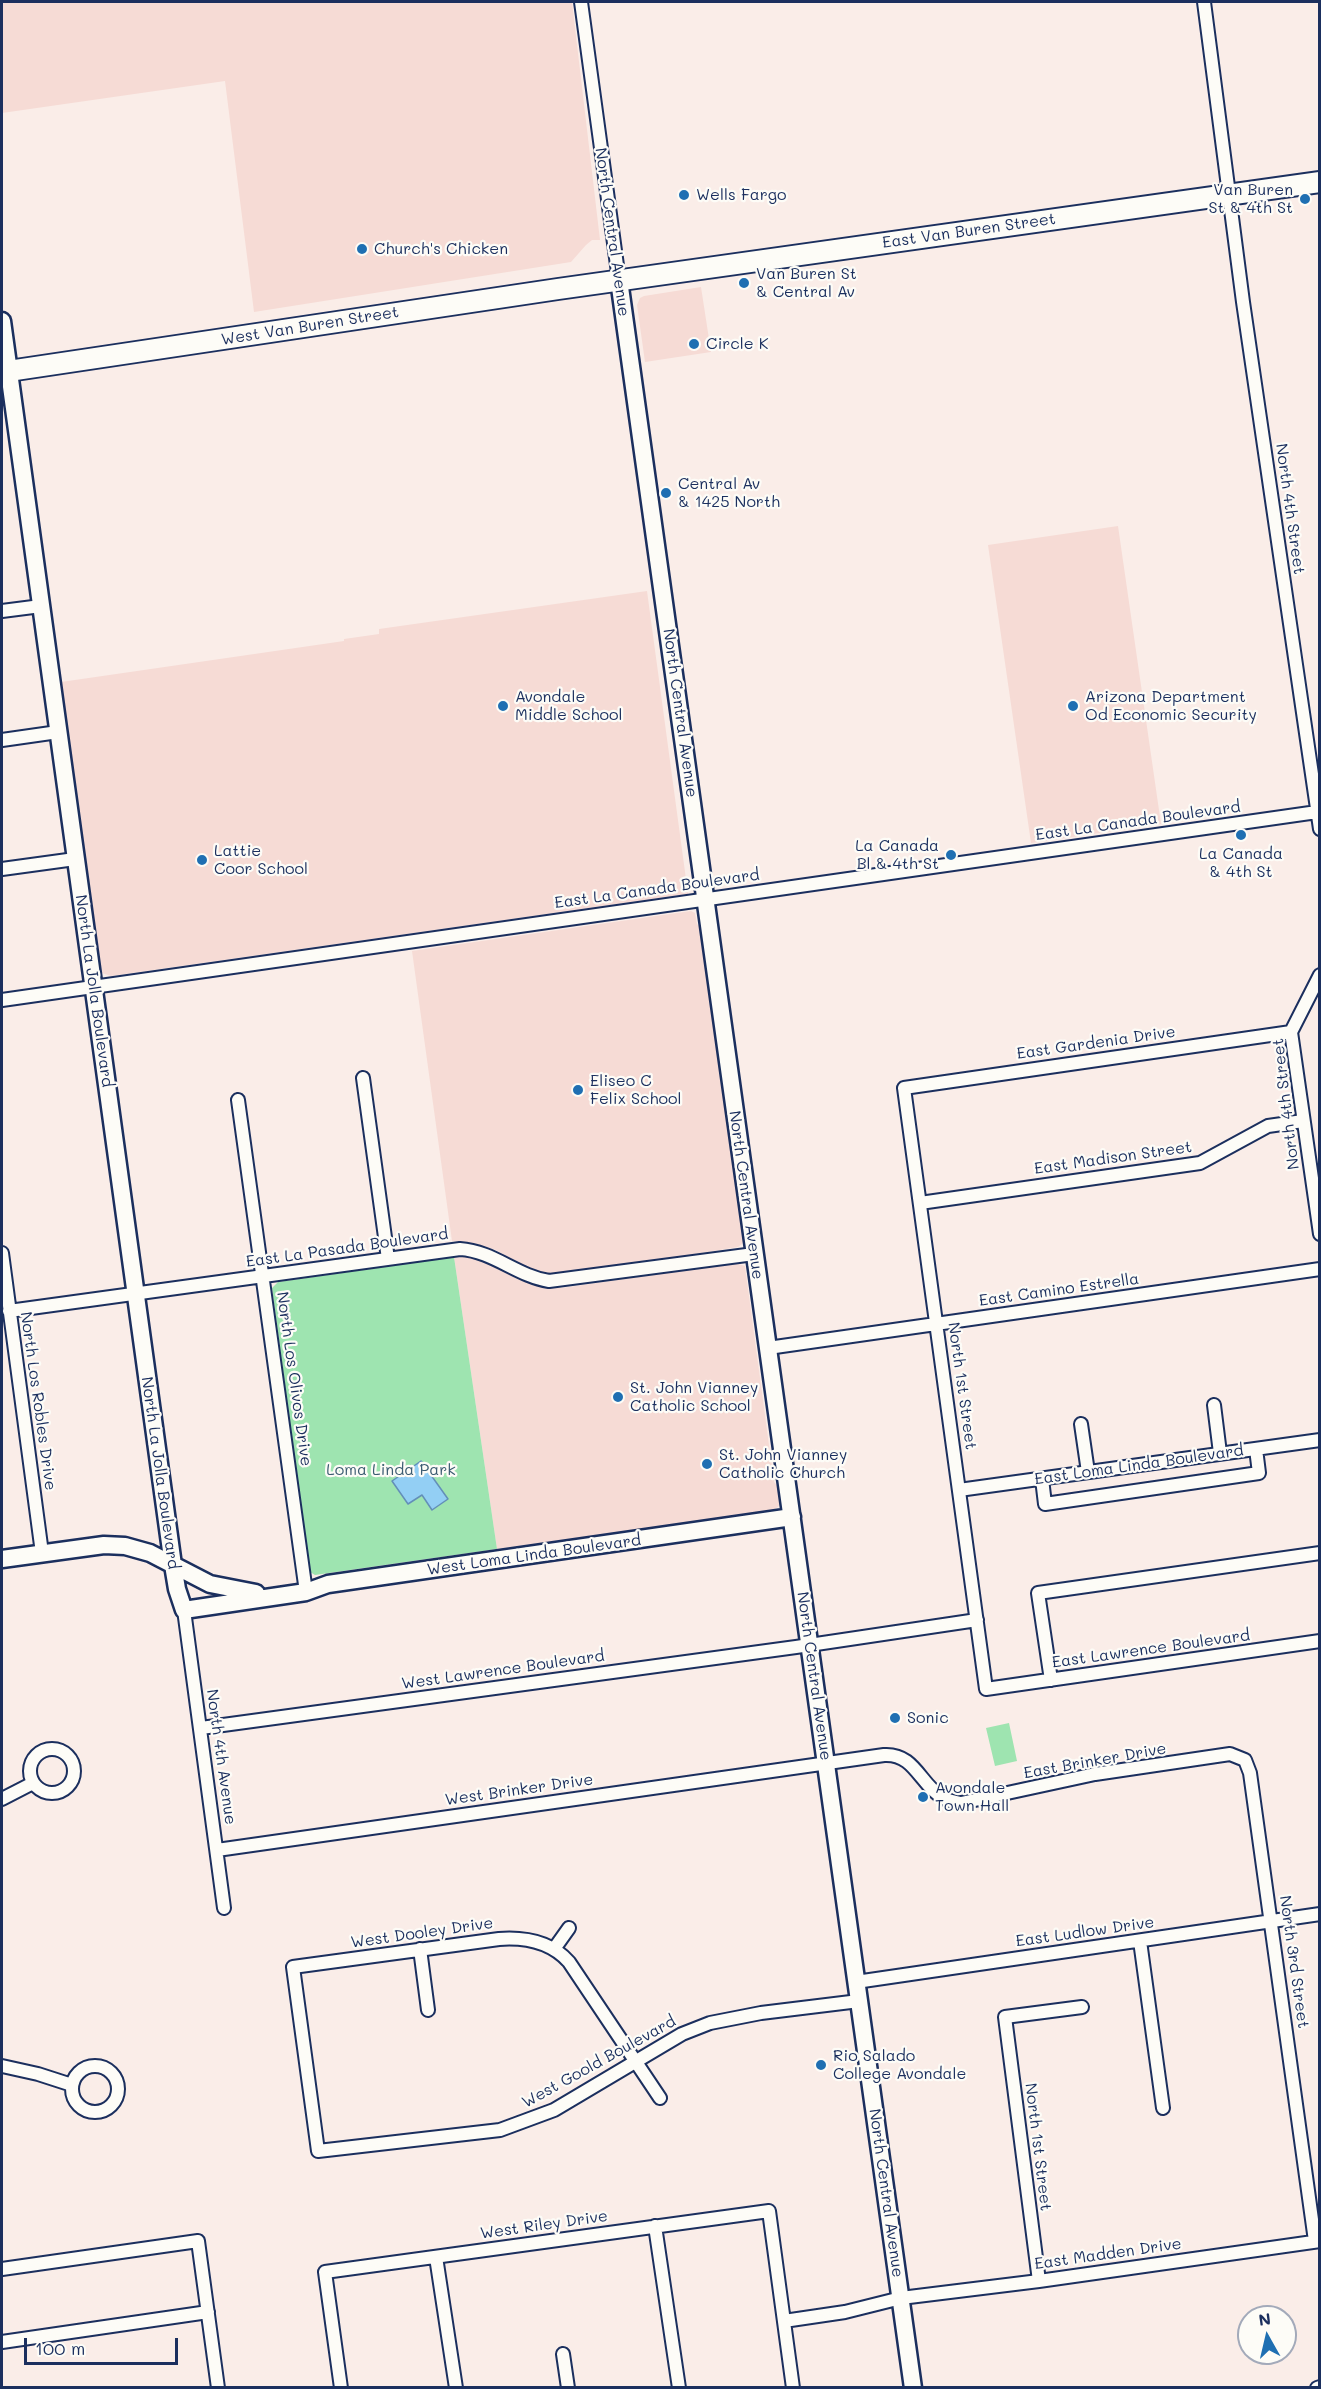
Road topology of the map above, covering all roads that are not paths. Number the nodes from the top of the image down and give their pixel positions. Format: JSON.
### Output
{"nodes":[{"id":1,"x":581,"y":2,"type":"edge"},
{"id":2,"x":1204,"y":2,"type":"edge"},
{"id":3,"x":1320,"y":182,"type":"edge"},
{"id":4,"x":1229,"y":194,"type":"junction"},
{"id":5,"x":619,"y":280,"type":"junction"},
{"id":6,"x":2,"y":321,"type":"edge"},
{"id":7,"x":5,"y":372,"type":"edge"},
{"id":8,"x":41,"y":606,"type":"junction"},
{"id":9,"x":2,"y":612,"type":"edge"},
{"id":10,"x":58,"y":732,"type":"junction"},
{"id":11,"x":2,"y":740,"type":"edge"},
{"id":12,"x":1317,"y":812,"type":"junction"},
{"id":13,"x":1320,"y":829,"type":"edge"},
{"id":14,"x":75,"y":859,"type":"junction"},
{"id":15,"x":2,"y":869,"type":"edge"},
{"id":16,"x":706,"y":899,"type":"junction"},
{"id":17,"x":1320,"y":975,"type":"edge"},
{"id":18,"x":93,"y":987,"type":"junction"},
{"id":19,"x":2,"y":1000,"type":"edge"},
{"id":20,"x":1292,"y":1032,"type":"junction"},
{"id":21,"x":363,"y":1078,"type":"dead end"},
{"id":22,"x":904,"y":1088,"type":"joint"},
{"id":23,"x":238,"y":1101,"type":"dead end"},
{"id":24,"x":1303,"y":1121,"type":"junction"},
{"id":25,"x":920,"y":1203,"type":"junction"},
{"id":26,"x":1320,"y":1234,"type":"edge"},
{"id":27,"x":2,"y":1254,"type":"edge"},
{"id":28,"x":754,"y":1254,"type":"junction"},
{"id":29,"x":388,"y":1258,"type":"junction"},
{"id":30,"x":1320,"y":1269,"type":"edge"},
{"id":31,"x":264,"y":1276,"type":"junction"},
{"id":32,"x":135,"y":1294,"type":"junction"},
{"id":33,"x":9,"y":1311,"type":"junction"},
{"id":34,"x":937,"y":1325,"type":"junction"},
{"id":35,"x":768,"y":1348,"type":"junction"},
{"id":36,"x":1214,"y":1405,"type":"dead end"},
{"id":37,"x":1081,"y":1424,"type":"dead end"},
{"id":38,"x":1320,"y":1440,"type":"edge"},
{"id":39,"x":1256,"y":1449,"type":"junction"},
{"id":40,"x":1220,"y":1453,"type":"junction"},
{"id":41,"x":1088,"y":1472,"type":"junction"},
{"id":42,"x":1042,"y":1479,"type":"junction"},
{"id":43,"x":959,"y":1490,"type":"junction"},
{"id":44,"x":792,"y":1517,"type":"junction"},
{"id":45,"x":42,"y":1553,"type":"junction"},
{"id":46,"x":1320,"y":1553,"type":"edge"},
{"id":47,"x":2,"y":1559,"type":"edge"},
{"id":48,"x":173,"y":1565,"type":"junction"},
{"id":49,"x":306,"y":1592,"type":"junction"},
{"id":50,"x":278,"y":1596,"type":"junction"},
{"id":51,"x":184,"y":1610,"type":"junction"},
{"id":52,"x":977,"y":1620,"type":"junction"},
{"id":53,"x":1320,"y":1641,"type":"edge"},
{"id":54,"x":810,"y":1645,"type":"junction"},
{"id":55,"x":1051,"y":1680,"type":"junction"},
{"id":56,"x":986,"y":1689,"type":"joint"},
{"id":57,"x":201,"y":1728,"type":"junction"},
{"id":58,"x":1245,"y":1760,"type":"joint"},
{"id":59,"x":826,"y":1763,"type":"junction"},
{"id":60,"x":33,"y":1783,"type":"dead end"},
{"id":61,"x":2,"y":1799,"type":"edge"},
{"id":62,"x":217,"y":1850,"type":"junction"},
{"id":63,"x":224,"y":1908,"type":"dead end"},
{"id":64,"x":1320,"y":1914,"type":"edge"},
{"id":65,"x":1272,"y":1921,"type":"junction"},
{"id":66,"x":569,"y":1928,"type":"dead end"},
{"id":67,"x":1140,"y":1941,"type":"junction"},
{"id":68,"x":420,"y":1949,"type":"junction"},
{"id":69,"x":554,"y":1949,"type":"junction"},
{"id":70,"x":856,"y":1982,"type":"junction"},
{"id":71,"x":859,"y":2001,"type":"junction"},
{"id":72,"x":1082,"y":2007,"type":"dead end"},
{"id":73,"x":428,"y":2010,"type":"dead end"},
{"id":74,"x":636,"y":2061,"type":"junction"},
{"id":75,"x":2,"y":2066,"type":"edge"},
{"id":76,"x":72,"y":2085,"type":"dead end"},
{"id":77,"x":660,"y":2098,"type":"dead end"},
{"id":78,"x":1163,"y":2108,"type":"dead end"},
{"id":79,"x":318,"y":2151,"type":"joint"},
{"id":80,"x":655,"y":2226,"type":"junction"},
{"id":81,"x":1317,"y":2241,"type":"edge"},
{"id":82,"x":436,"y":2257,"type":"junction"},
{"id":83,"x":2,"y":2269,"type":"edge"},
{"id":84,"x":1039,"y":2281,"type":"junction"},
{"id":85,"x":901,"y":2298,"type":"junction"},
{"id":86,"x":207,"y":2312,"type":"junction"},
{"id":87,"x":784,"y":2321,"type":"junction"},
{"id":88,"x":2,"y":2342,"type":"edge"},
{"id":89,"x":563,"y":2354,"type":"dead end"},
{"id":90,"x":218,"y":2388,"type":"edge"},
{"id":91,"x":341,"y":2388,"type":"edge"},
{"id":92,"x":456,"y":2388,"type":"edge"},
{"id":93,"x":568,"y":2388,"type":"edge"},
{"id":94,"x":679,"y":2388,"type":"edge"},
{"id":95,"x":793,"y":2388,"type":"edge"},
{"id":96,"x":913,"y":2388,"type":"edge"}],
"edges":[{"from":1,"to":5,"type":"street","name":"North Central Avenue"},
{"from":2,"to":4,"type":"street","name":"North 4th Street"},
{"from":3,"to":4,"type":"main road","name":"East Van Buren Street"},
{"from":4,"to":5,"type":"main road","name":"East Van Buren Street"},
{"from":4,"to":12,"type":"street","name":"North 4th Street"},
{"from":5,"to":7,"type":"main road","name":"West Van Buren Street"},
{"from":5,"to":16,"type":"street","name":"North Central Avenue"},
{"from":6,"to":7,"type":"street","name":"North La Jolla Boulevard"},
{"from":7,"to":8,"type":"street","name":"North La Jolla Boulevard"},
{"from":8,"to":9,"type":"street"},
{"from":8,"to":10,"type":"street","name":"North La Jolla Boulevard"},
{"from":10,"to":11,"type":"street"},
{"from":10,"to":14,"type":"street","name":"North La Jolla Boulevard"},
{"from":12,"to":13,"type":"street","name":"North 4th Street"},
{"from":12,"to":16,"type":"street","name":"East La Canada Boulevard"},
{"from":14,"to":15,"type":"street"},
{"from":14,"to":18,"type":"street","name":"North La Jolla Boulevard"},
{"from":16,"to":18,"type":"street","name":"East La Canada Boulevard"},
{"from":16,"to":28,"type":"street","name":"North Central Avenue"},
{"from":17,"to":20,"type":"street","name":"North 4th Street"},
{"from":18,"to":19,"type":"street","name":"East La Canada Boulevard"},
{"from":18,"to":32,"type":"street","name":"North La Jolla Boulevard"},
{"from":20,"to":22,"type":"street","name":"East Gardenia Drive"},
{"from":20,"to":24,"type":"street","name":"North 4th Street"},
{"from":21,"to":29,"type":"street"},
{"from":22,"to":25,"type":"street","name":"North 1st Street"},
{"from":23,"to":31,"type":"street","name":"North Los Olivos Drive"},
{"from":24,"to":25,"type":"street","name":"East Madison Street"},
{"from":24,"to":26,"type":"street","name":"North 4th Street"},
{"from":25,"to":34,"type":"street","name":"North 1st Street"},
{"from":27,"to":33,"type":"street","name":"North Los Robles Drive"},
{"from":28,"to":29,"type":"street","name":"East La Pasada Boulevard"},
{"from":28,"to":35,"type":"street","name":"North Central Avenue"},
{"from":29,"to":31,"type":"street","name":"East La Pasada Boulevard"},
{"from":30,"to":34,"type":"street","name":"East Camino Estrella"},
{"from":31,"to":32,"type":"street","name":"East La Pasada Boulevard"},
{"from":31,"to":49,"type":"street","name":"North Los Olivos Drive"},
{"from":32,"to":33,"type":"street","name":"East La Pasada Boulevard"},
{"from":32,"to":48,"type":"street","name":"North La Jolla Boulevard"},
{"from":33,"to":45,"type":"street","name":"North Los Robles Drive"},
{"from":34,"to":35,"type":"street","name":"East Camino Estrella"},
{"from":34,"to":43,"type":"street","name":"North 1st Street"},
{"from":35,"to":44,"type":"street","name":"North Central Avenue"},
{"from":36,"to":40,"type":"street"},
{"from":37,"to":41,"type":"street"},
{"from":38,"to":39,"type":"street","name":"East Loma Linda Boulevard"},
{"from":39,"to":40,"type":"street","name":"East Loma Linda Boulevard"},
{"from":39,"to":42,"type":"street"},
{"from":40,"to":41,"type":"street","name":"East Loma Linda Boulevard"},
{"from":41,"to":42,"type":"street","name":"East Loma Linda Boulevard"},
{"from":42,"to":43,"type":"street","name":"East Loma Linda Boulevard"},
{"from":43,"to":52,"type":"street","name":"North 1st Street"},
{"from":44,"to":49,"type":"street","name":"West Loma Linda Boulevard"},
{"from":44,"to":54,"type":"street","name":"North Central Avenue"},
{"from":45,"to":47,"type":"street"},
{"from":45,"to":48,"type":"street","name":"West Loma Linda Boulevard"},
{"from":46,"to":55,"type":"street"},
{"from":48,"to":50,"type":"street","name":"West Loma Linda Boulevard"},
{"from":48,"to":51,"type":"street","name":"North La Jolla Boulevard"},
{"from":49,"to":50,"type":"street","name":"West Loma Linda Boulevard"},
{"from":50,"to":51,"type":"street","name":"West Loma Linda Boulevard"},
{"from":51,"to":57,"type":"street","name":"North 4th Avenue"},
{"from":52,"to":54,"type":"street"},
{"from":52,"to":56,"type":"street","name":"North 1st Street"},
{"from":53,"to":55,"type":"street","name":"East Lawrence Boulevard"},
{"from":54,"to":57,"type":"street","name":"West Lawrence Boulevard"},
{"from":54,"to":59,"type":"street","name":"North Central Avenue"},
{"from":55,"to":56,"type":"street","name":"East Lawrence Boulevard"},
{"from":57,"to":62,"type":"street","name":"North 4th Avenue"},
{"from":58,"to":59,"type":"street","name":"East Brinker Drive"},
{"from":58,"to":65,"type":"street","name":"North 3rd Street"},
{"from":59,"to":62,"type":"street","name":"West Brinker Drive"},
{"from":59,"to":70,"type":"street","name":"North Central Avenue"},
{"from":60,"to":61,"type":"street"},
{"from":62,"to":63,"type":"street","name":"North 4th Avenue"},
{"from":64,"to":65,"type":"street","name":"East Ludlow Drive"},
{"from":65,"to":67,"type":"street","name":"East Ludlow Drive"},
{"from":65,"to":81,"type":"street","name":"North 3rd Street"},
{"from":66,"to":69,"type":"street"},
{"from":67,"to":70,"type":"street","name":"East Ludlow Drive"},
{"from":67,"to":78,"type":"street"},
{"from":68,"to":69,"type":"street","name":"West Dooley Drive"},
{"from":68,"to":73,"type":"street"},
{"from":68,"to":79,"type":"street","name":"West Dooley Drive"},
{"from":69,"to":74,"type":"street"},
{"from":70,"to":71,"type":"street","name":"North Central Avenue"},
{"from":71,"to":74,"type":"street","name":"West Goold Boulevard"},
{"from":71,"to":85,"type":"street","name":"North Central Avenue"},
{"from":72,"to":84,"type":"street","name":"North 1st Street"},
{"from":74,"to":77,"type":"street"},
{"from":74,"to":79,"type":"street","name":"West Goold Boulevard"},
{"from":75,"to":76,"type":"street"},
{"from":80,"to":82,"type":"street","name":"West Riley Drive"},
{"from":80,"to":87,"type":"street","name":"West Riley Drive"},
{"from":80,"to":94,"type":"street"},
{"from":81,"to":84,"type":"street","name":"East Madden Drive"},
{"from":82,"to":91,"type":"street","name":"West Riley Drive"},
{"from":82,"to":92,"type":"street"},
{"from":83,"to":86,"type":"street"},
{"from":84,"to":85,"type":"street","name":"East Madden Drive"},
{"from":85,"to":87,"type":"street","name":"East Madden Drive"},
{"from":85,"to":96,"type":"street","name":"North Central Avenue"},
{"from":86,"to":88,"type":"street"},
{"from":86,"to":90,"type":"street"},
{"from":87,"to":95,"type":"street"},
{"from":89,"to":93,"type":"street"}]}
